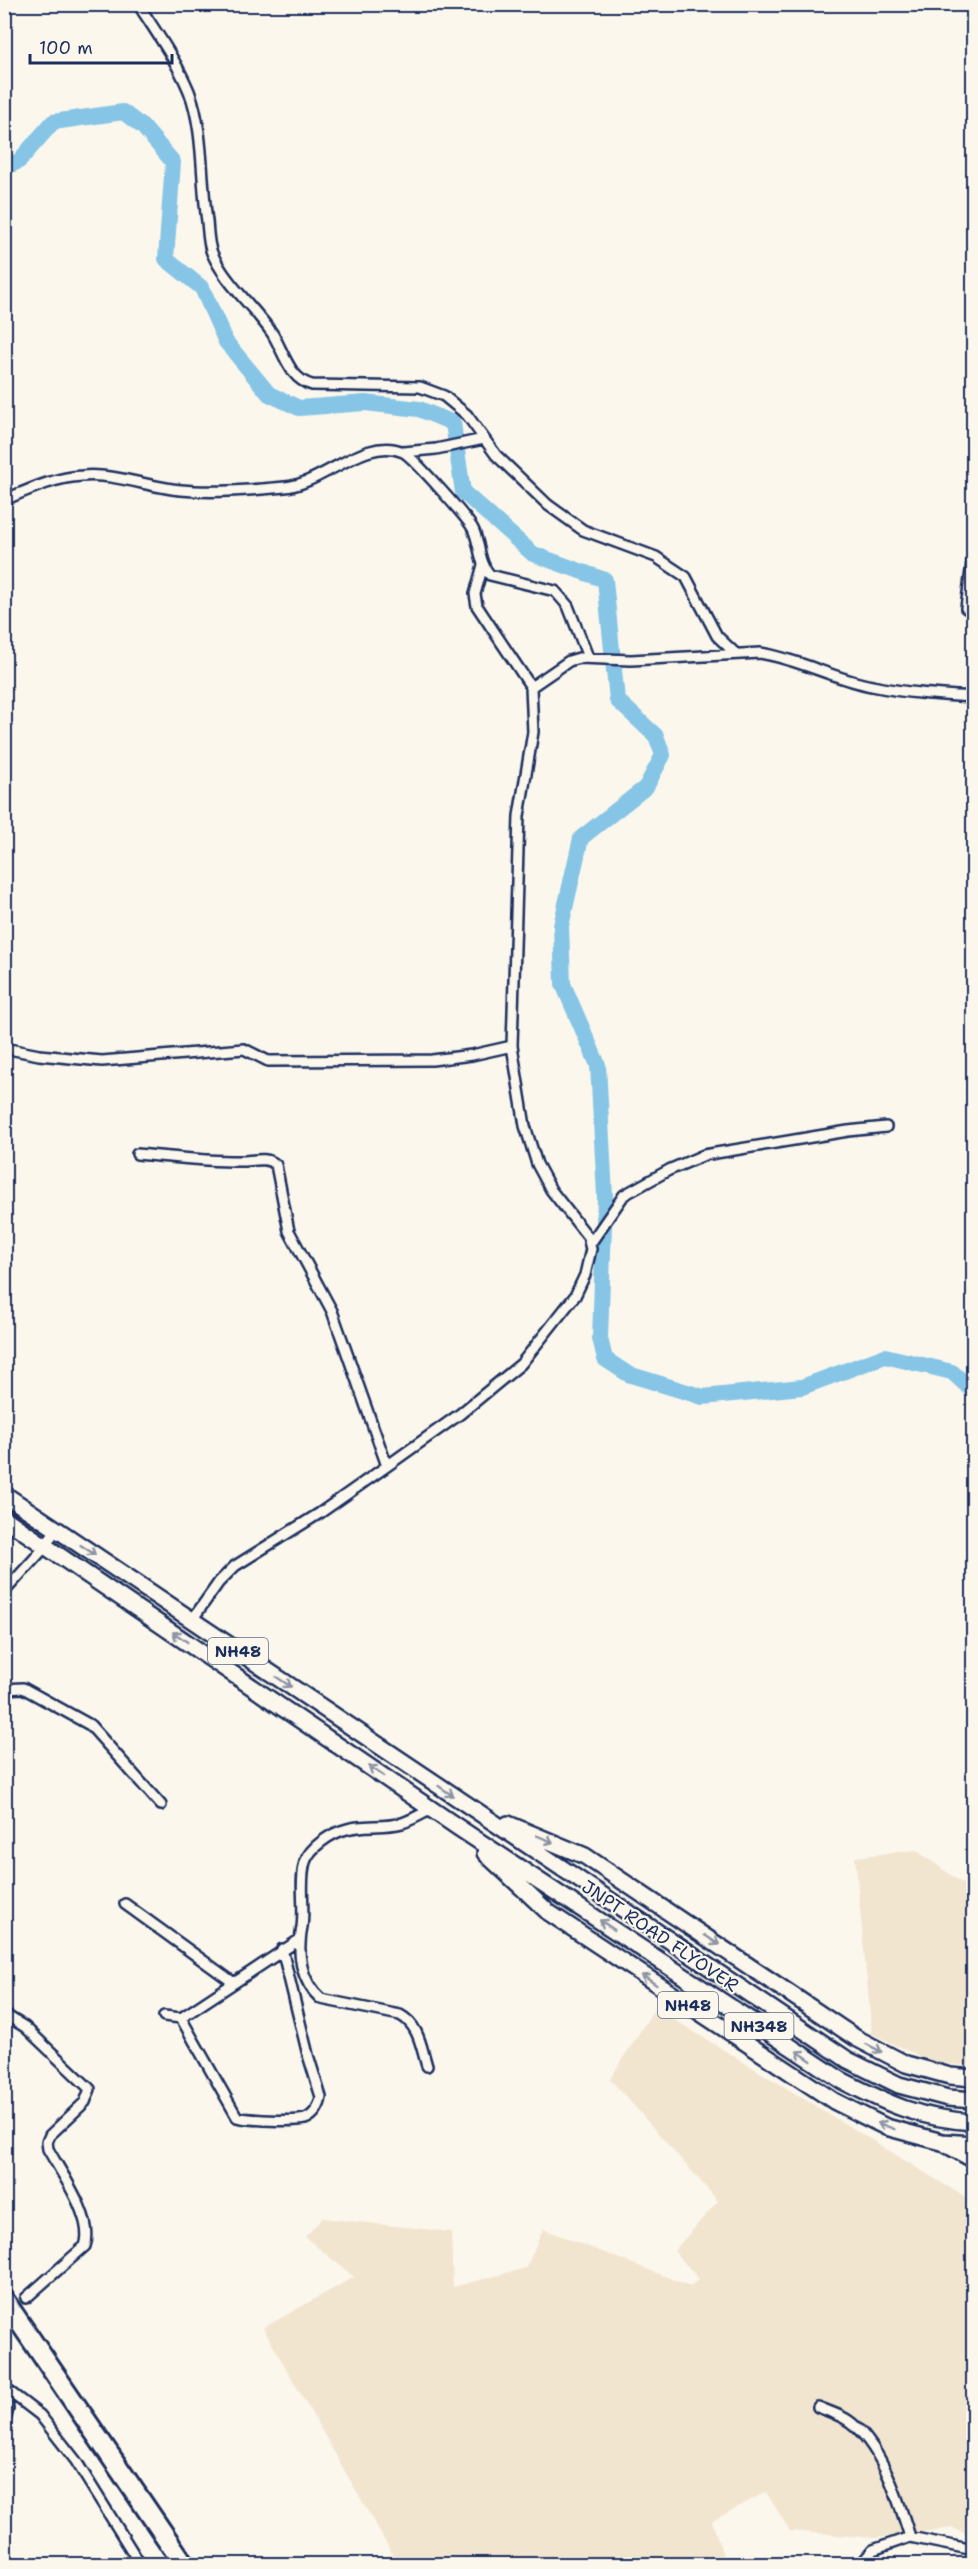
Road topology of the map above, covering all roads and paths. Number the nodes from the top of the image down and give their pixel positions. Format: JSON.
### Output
{"nodes":[{"id":1,"x":138,"y":4,"type":"edge"},
{"id":2,"x":484,"y":439,"type":"junction"},
{"id":3,"x":404,"y":452,"type":"junction"},
{"id":4,"x":4,"y":500,"type":"edge"},
{"id":5,"x":974,"y":548,"type":"edge"},
{"id":6,"x":483,"y":565,"type":"junction"},
{"id":7,"x":974,"y":612,"type":"edge"},
{"id":8,"x":736,"y":654,"type":"junction"},
{"id":9,"x":592,"y":657,"type":"junction"},
{"id":10,"x":531,"y":687,"type":"junction"},
{"id":11,"x":974,"y":697,"type":"edge"},
{"id":12,"x":512,"y":1046,"type":"junction"},
{"id":13,"x":4,"y":1048,"type":"edge"},
{"id":14,"x":885,"y":1127,"type":"dead end"},
{"id":15,"x":137,"y":1154,"type":"dead end"},
{"id":16,"x":592,"y":1240,"type":"junction"},
{"id":17,"x":387,"y":1466,"type":"junction"},
{"id":18,"x":4,"y":1494,"type":"edge"},
{"id":19,"x":4,"y":1518,"type":"edge"},
{"id":20,"x":56,"y":1528,"type":"junction"},
{"id":21,"x":46,"y":1546,"type":"junction"},
{"id":22,"x":4,"y":1592,"type":"edge"},
{"id":23,"x":192,"y":1620,"type":"junction"},
{"id":24,"x":4,"y":1689,"type":"edge"},
{"id":25,"x":161,"y":1805,"type":"dead end"},
{"id":26,"x":431,"y":1809,"type":"junction"},
{"id":27,"x":472,"y":1809,"type":"junction"},
{"id":28,"x":459,"y":1828,"type":"junction"},
{"id":29,"x":125,"y":1904,"type":"dead end"},
{"id":30,"x":300,"y":1940,"type":"junction"},
{"id":31,"x":282,"y":1949,"type":"junction"},
{"id":32,"x":234,"y":1983,"type":"junction"},
{"id":33,"x":4,"y":2014,"type":"edge"},
{"id":34,"x":164,"y":2016,"type":"dead end"},
{"id":35,"x":181,"y":2018,"type":"junction"},
{"id":36,"x":427,"y":2066,"type":"dead end"},
{"id":37,"x":974,"y":2078,"type":"edge"},
{"id":38,"x":974,"y":2100,"type":"edge"},
{"id":39,"x":974,"y":2122,"type":"edge"},
{"id":40,"x":942,"y":2142,"type":"junction"},
{"id":41,"x":974,"y":2144,"type":"edge"},
{"id":42,"x":974,"y":2160,"type":"edge"},
{"id":43,"x":26,"y":2298,"type":"tunnel mouth"},
{"id":44,"x":5,"y":2386,"type":"edge"},
{"id":45,"x":818,"y":2407,"type":"dead end"},
{"id":46,"x":4,"y":2425,"type":"edge"},
{"id":47,"x":910,"y":2537,"type":"junction"},
{"id":48,"x":974,"y":2550,"type":"edge"},
{"id":49,"x":140,"y":2565,"type":"edge"},
{"id":50,"x":861,"y":2565,"type":"edge"}],
"edges":[{"from":1,"to":2,"type":"street"},
{"from":2,"to":3,"type":"street"},
{"from":2,"to":8,"type":"street"},
{"from":3,"to":4,"type":"street"},
{"from":3,"to":6,"type":"street"},
{"from":5,"to":7,"type":"street"},
{"from":6,"to":9,"type":"street"},
{"from":6,"to":10,"type":"street"},
{"from":8,"to":9,"type":"street"},
{"from":8,"to":11,"type":"street"},
{"from":9,"to":10,"type":"street"},
{"from":10,"to":12,"type":"street"},
{"from":12,"to":13,"type":"street"},
{"from":12,"to":16,"type":"street"},
{"from":14,"to":16,"type":"street"},
{"from":15,"to":17,"type":"street"},
{"from":16,"to":17,"type":"street"},
{"from":17,"to":23,"type":"street"},
{"from":18,"to":20,"type":"highway","number":"NH48"},
{"from":19,"to":21,"type":"highway","number":"NH48"},
{"from":20,"to":21,"type":"street"},
{"from":20,"to":23,"type":"highway","number":"NH48","one_way":true},
{"from":21,"to":22,"type":"street"},
{"from":26,"to":21,"type":"highway","number":"NH48","one_way":true},
{"from":23,"to":27,"type":"highway","number":"NH48","one_way":true},
{"from":24,"to":25,"type":"street"},
{"from":26,"to":28,"type":"highway","number":"NH48"},
{"from":26,"to":30,"type":"street"},
{"from":27,"to":37,"type":"highway","number":"NH48","one_way":true},
{"from":27,"to":38,"type":"highway","name":"JNPT ROAD FLYOVER","number":"NH348"},
{"from":39,"to":28,"type":"highway","name":"JNPT ROAD FLYOVER","number":"NH348","one_way":true},
{"from":40,"to":28,"type":"highway","number":"NH48","one_way":true},
{"from":29,"to":32,"type":"street"},
{"from":30,"to":31,"type":"street"},
{"from":30,"to":36,"type":"street"},
{"from":31,"to":32,"type":"street"},
{"from":31,"to":35,"type":"street"},
{"from":32,"to":35,"type":"street"},
{"from":33,"to":43,"type":"street"},
{"from":34,"to":35,"type":"street"},
{"from":40,"to":41,"type":"highway"},
{"from":40,"to":42,"type":"highway","number":"NH48"},
{"from":44,"to":46,"type":"street"},
{"from":44,"to":49,"type":"street"},
{"from":45,"to":47,"type":"street"},
{"from":47,"to":48,"type":"street"},
{"from":47,"to":50,"type":"street"}]}
